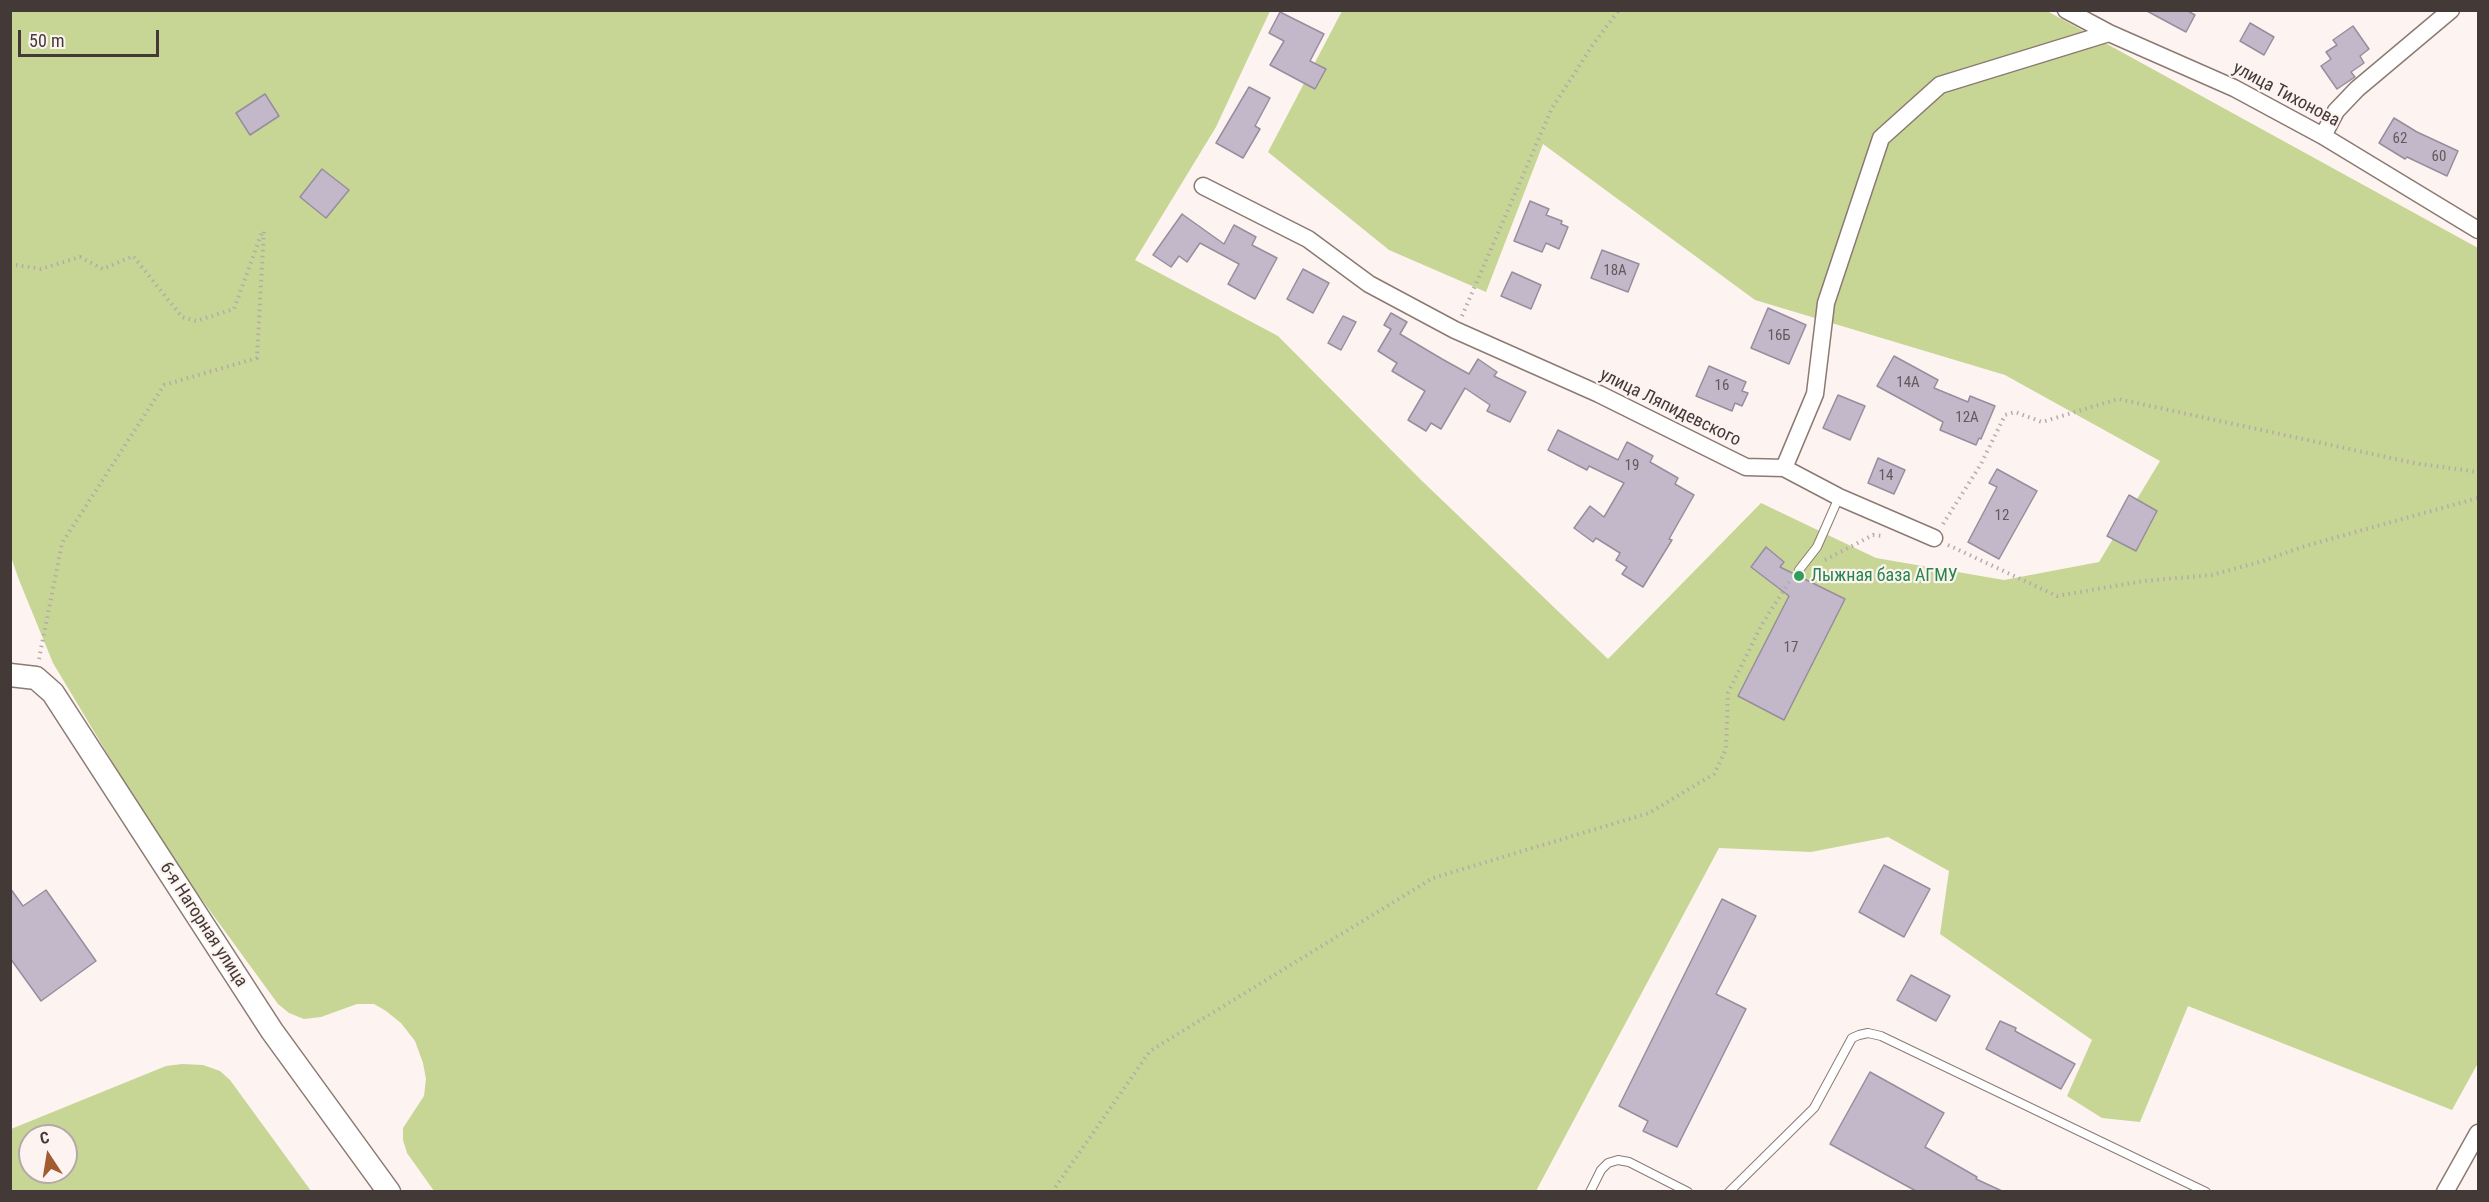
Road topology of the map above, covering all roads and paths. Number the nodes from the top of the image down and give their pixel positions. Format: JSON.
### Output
{"nodes":[{"id":1,"x":1619,"y":10,"type":"edge"},
{"id":2,"x":2066,"y":10,"type":"edge"},
{"id":3,"x":2451,"y":10,"type":"edge"},
{"id":4,"x":2109,"y":33,"type":"junction"},
{"id":5,"x":2323,"y":136,"type":"junction"},
{"id":6,"x":1203,"y":186,"type":"dead end"},
{"id":7,"x":2478,"y":230,"type":"edge"},
{"id":8,"x":10,"y":264,"type":"edge"},
{"id":9,"x":1455,"y":330,"type":"junction"},
{"id":10,"x":1784,"y":468,"type":"junction"},
{"id":11,"x":2478,"y":472,"type":"edge"},
{"id":12,"x":1839,"y":497,"type":"junction"},
{"id":13,"x":2478,"y":498,"type":"edge"},
{"id":14,"x":1893,"y":536,"type":"dead end"},
{"id":15,"x":1934,"y":538,"type":"junction"},
{"id":16,"x":1799,"y":570,"type":"junction"},
{"id":17,"x":11,"y":673,"type":"edge"},
{"id":18,"x":36,"y":678,"type":"junction"},
{"id":19,"x":2478,"y":1133,"type":"edge"},
{"id":20,"x":389,"y":1191,"type":"edge"},
{"id":21,"x":1052,"y":1191,"type":"edge"},
{"id":22,"x":1590,"y":1191,"type":"edge"},
{"id":23,"x":1688,"y":1191,"type":"edge"},
{"id":24,"x":1729,"y":1191,"type":"edge"},
{"id":25,"x":2206,"y":1191,"type":"edge"},
{"id":26,"x":2445,"y":1191,"type":"edge"}],
"edges":[{"from":1,"to":9,"type":"path"},
{"from":2,"to":4,"type":"street","name":"улица Тихонова"},
{"from":3,"to":5,"type":"street"},
{"from":4,"to":5,"type":"street","name":"улица Тихонова"},
{"from":4,"to":10,"type":"street"},
{"from":5,"to":7,"type":"street","name":"улица Тихонова"},
{"from":6,"to":9,"type":"street","name":"улица Ляпидевского"},
{"from":8,"to":18,"type":"path"},
{"from":9,"to":10,"type":"street","name":"улица Ляпидевского"},
{"from":10,"to":12,"type":"street","name":"улица Ляпидевского"},
{"from":11,"to":15,"type":"path"},
{"from":12,"to":15,"type":"street","name":"улица Ляпидевского"},
{"from":12,"to":16,"type":"lane"},
{"from":13,"to":15,"type":"path"},
{"from":14,"to":16,"type":"path"},
{"from":16,"to":21,"type":"path"},
{"from":17,"to":18,"type":"street"},
{"from":18,"to":20,"type":"street","name":"6-я Нагорная улица"},
{"from":19,"to":26,"type":"street"},
{"from":22,"to":23,"type":"lane"},
{"from":24,"to":25,"type":"lane"}]}
